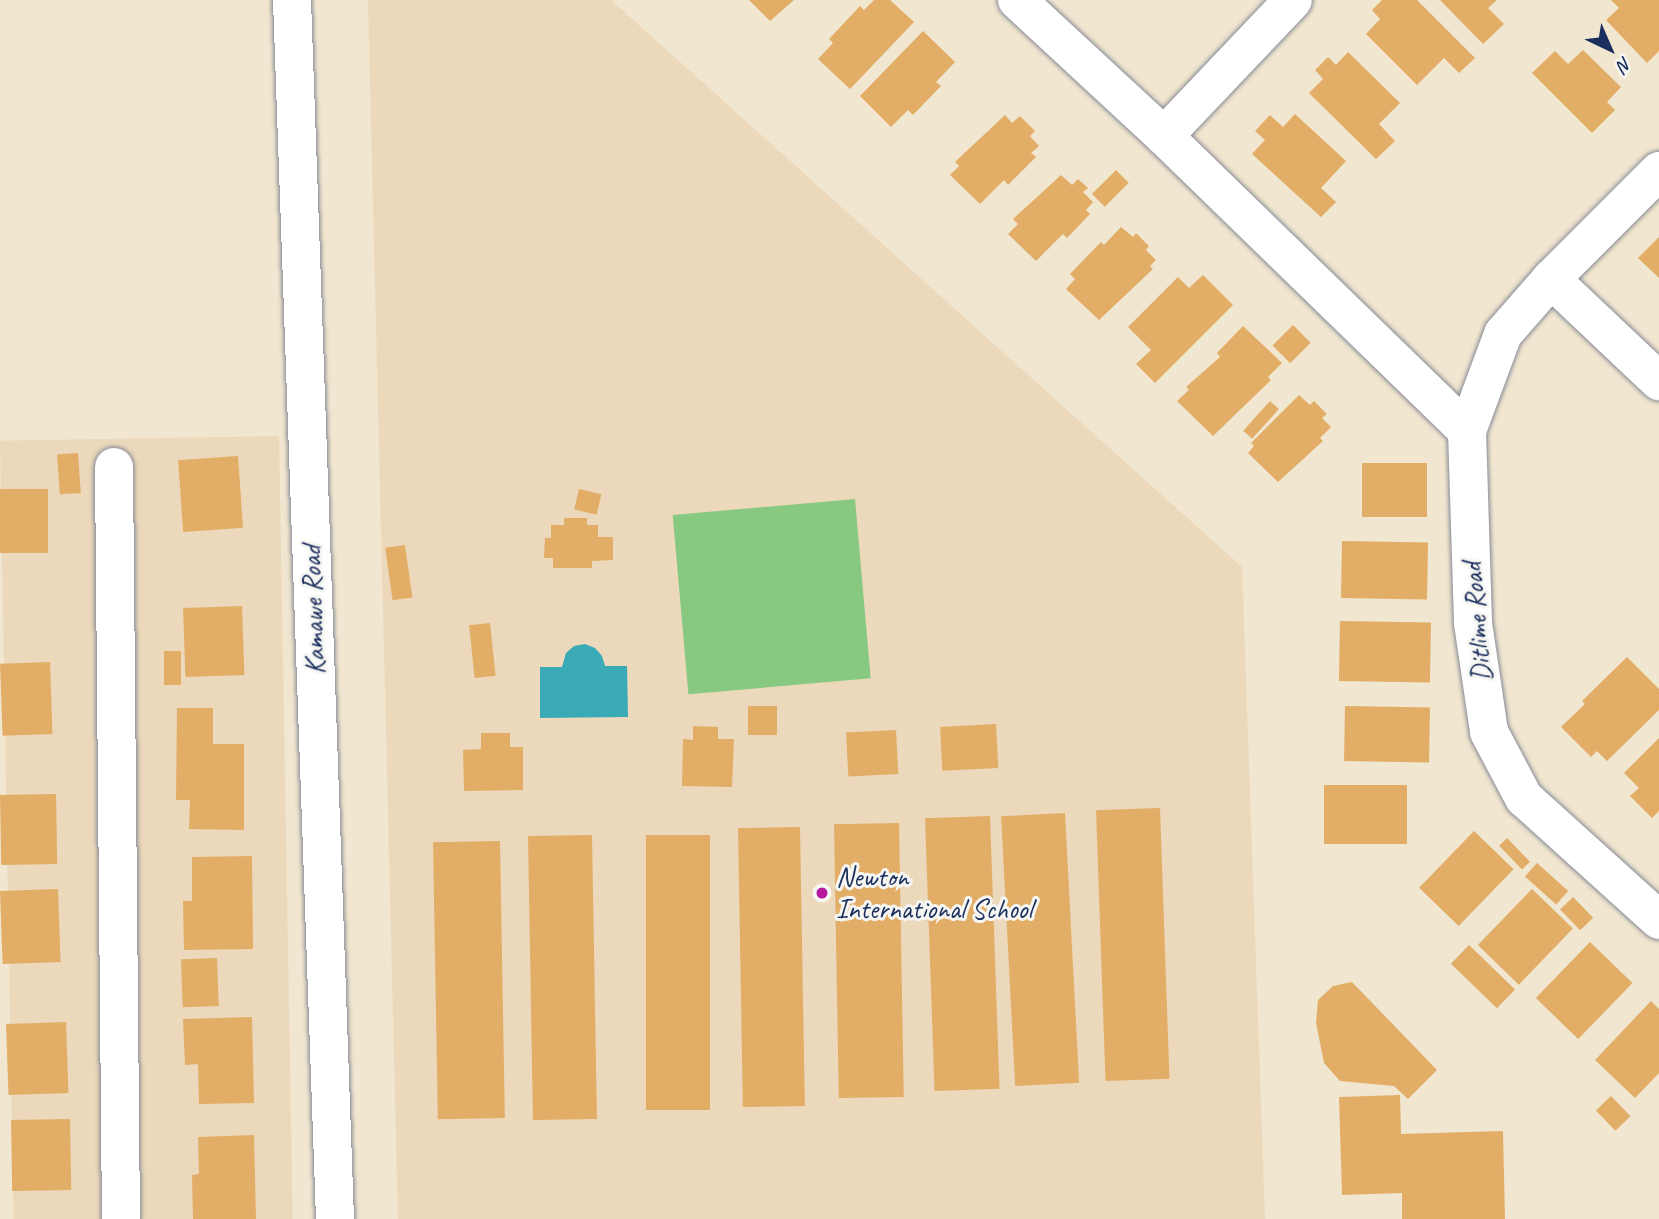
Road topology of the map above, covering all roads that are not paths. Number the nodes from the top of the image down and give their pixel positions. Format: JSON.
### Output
{"nodes":[{"id":1,"x":292,"y":0,"type":"edge"},
{"id":2,"x":1017,"y":0,"type":"edge"},
{"id":3,"x":1293,"y":0,"type":"edge"},
{"id":4,"x":1164,"y":136,"type":"junction"},
{"id":5,"x":1659,"y":171,"type":"edge"},
{"id":6,"x":1551,"y":279,"type":"junction"},
{"id":7,"x":1659,"y":381,"type":"edge"},
{"id":8,"x":1467,"y":431,"type":"junction"},
{"id":9,"x":114,"y":467,"type":"dead end"},
{"id":10,"x":1659,"y":920,"type":"edge"},
{"id":11,"x":121,"y":1219,"type":"edge"},
{"id":12,"x":335,"y":1219,"type":"edge"}],
"edges":[{"from":1,"to":12,"type":"street","name":"Kamawe Road"},
{"from":2,"to":4,"type":"street"},
{"from":3,"to":4,"type":"street"},
{"from":4,"to":8,"type":"street"},
{"from":5,"to":6,"type":"street","name":"Ditlime Road"},
{"from":6,"to":7,"type":"street"},
{"from":6,"to":8,"type":"street","name":"Ditlime Road"},
{"from":8,"to":10,"type":"street","name":"Ditlime Road"},
{"from":9,"to":11,"type":"street"}]}
